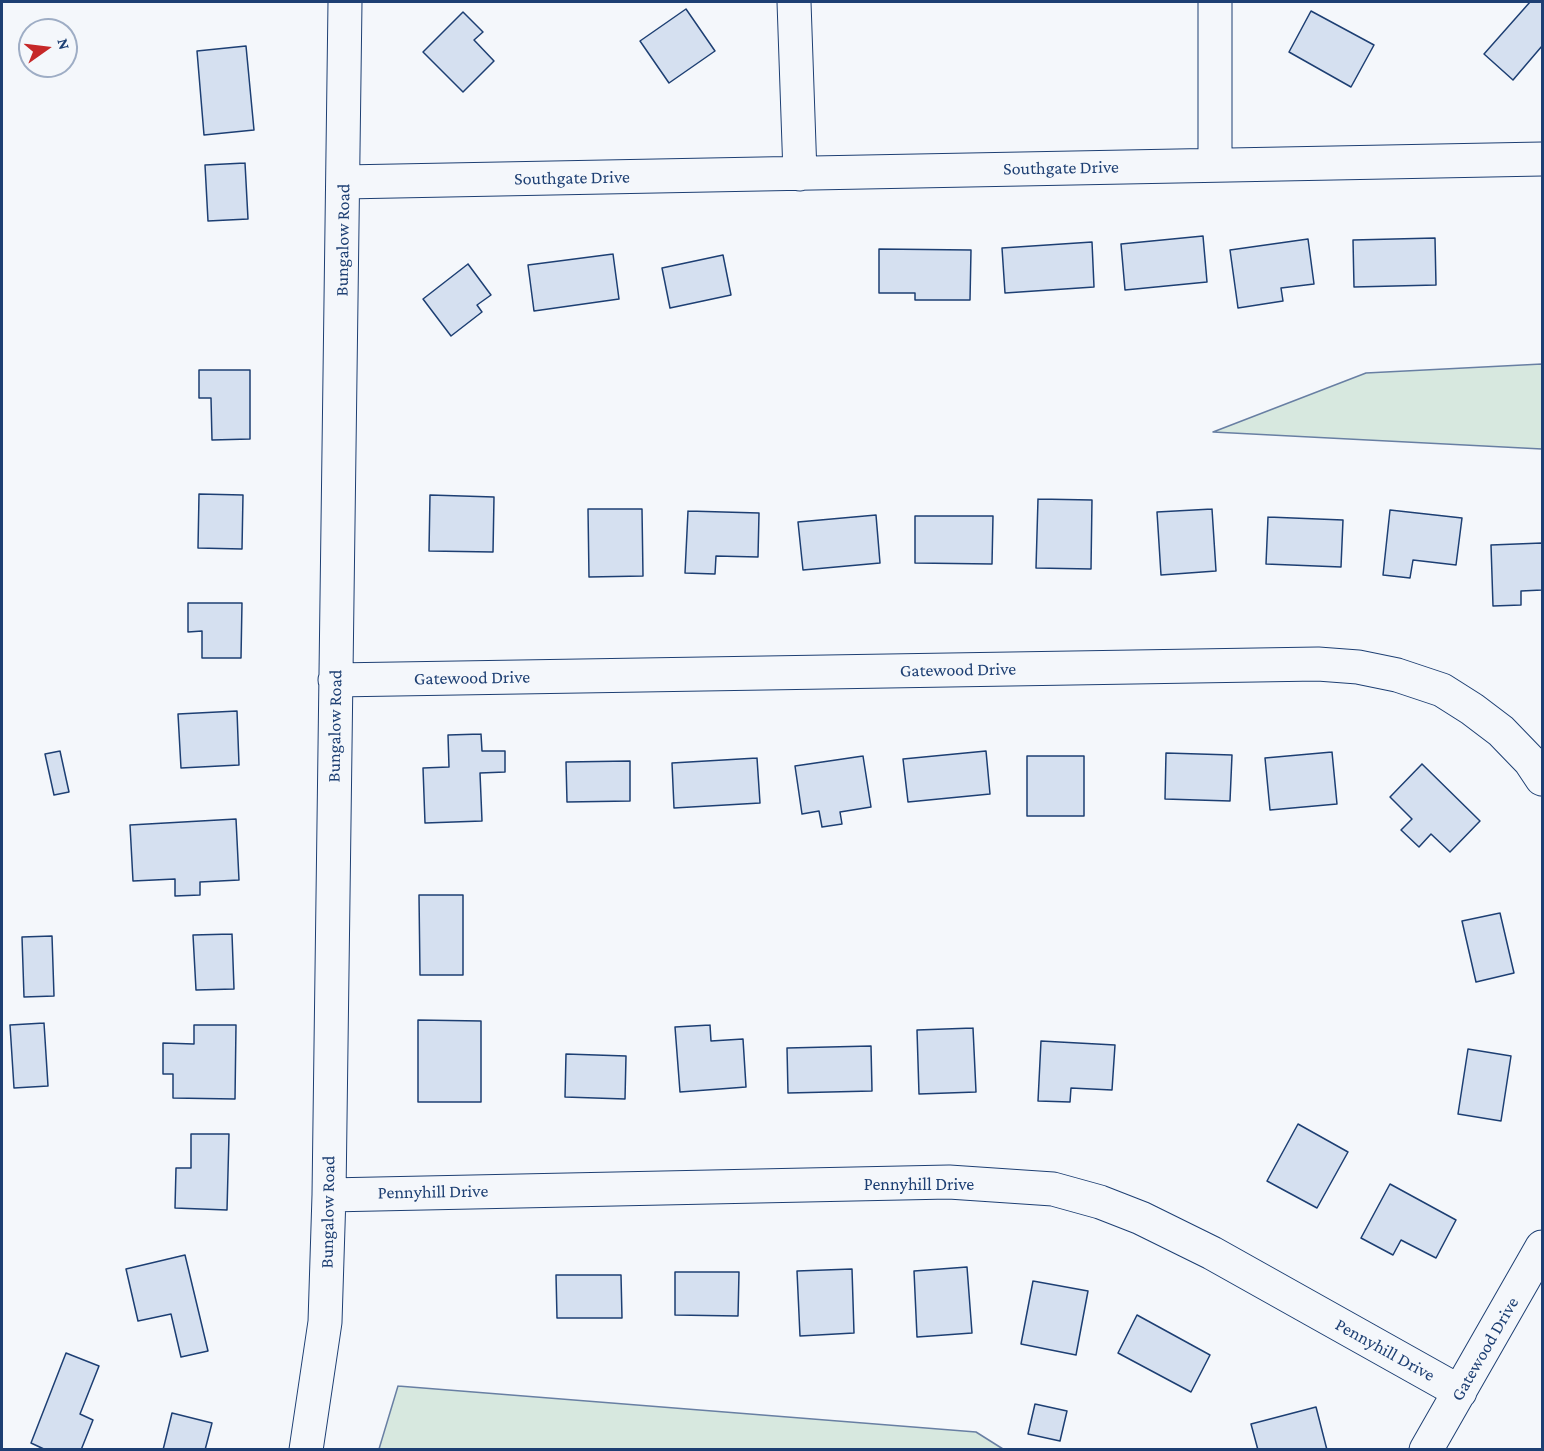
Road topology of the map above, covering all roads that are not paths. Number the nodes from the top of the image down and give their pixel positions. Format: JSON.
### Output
{"nodes":[{"id":1,"x":345,"y":2,"type":"edge"},
{"id":2,"x":794,"y":2,"type":"edge"},
{"id":3,"x":1215,"y":2,"type":"edge"},
{"id":4,"x":1542,"y":159,"type":"edge"},
{"id":5,"x":1215,"y":165,"type":"junction"},
{"id":6,"x":800,"y":174,"type":"junction"},
{"id":7,"x":344,"y":183,"type":"junction"},
{"id":8,"x":335,"y":680,"type":"junction"},
{"id":9,"x":1542,"y":779,"type":"edge"},
{"id":10,"x":329,"y":1195,"type":"junction"},
{"id":11,"x":1542,"y":1247,"type":"edge"},
{"id":12,"x":1460,"y":1392,"type":"junction"},
{"id":13,"x":306,"y":1449,"type":"edge"},
{"id":14,"x":1426,"y":1449,"type":"edge"}],
"edges":[{"from":1,"to":7,"type":"street","name":"Bungalow Road"},
{"from":2,"to":6,"type":"street"},
{"from":3,"to":5,"type":"street"},
{"from":4,"to":5,"type":"street","name":"Southgate Drive"},
{"from":5,"to":6,"type":"street","name":"Southgate Drive"},
{"from":6,"to":7,"type":"street","name":"Southgate Drive"},
{"from":7,"to":8,"type":"street","name":"Bungalow Road"},
{"from":8,"to":9,"type":"street","name":"Gatewood Drive"},
{"from":8,"to":10,"type":"street","name":"Bungalow Road"},
{"from":10,"to":12,"type":"street","name":"Pennyhill Drive"},
{"from":10,"to":13,"type":"street","name":"Bungalow Road"},
{"from":11,"to":12,"type":"street","name":"Gatewood Drive"},
{"from":12,"to":14,"type":"street","name":"Gatewood Drive"}]}
